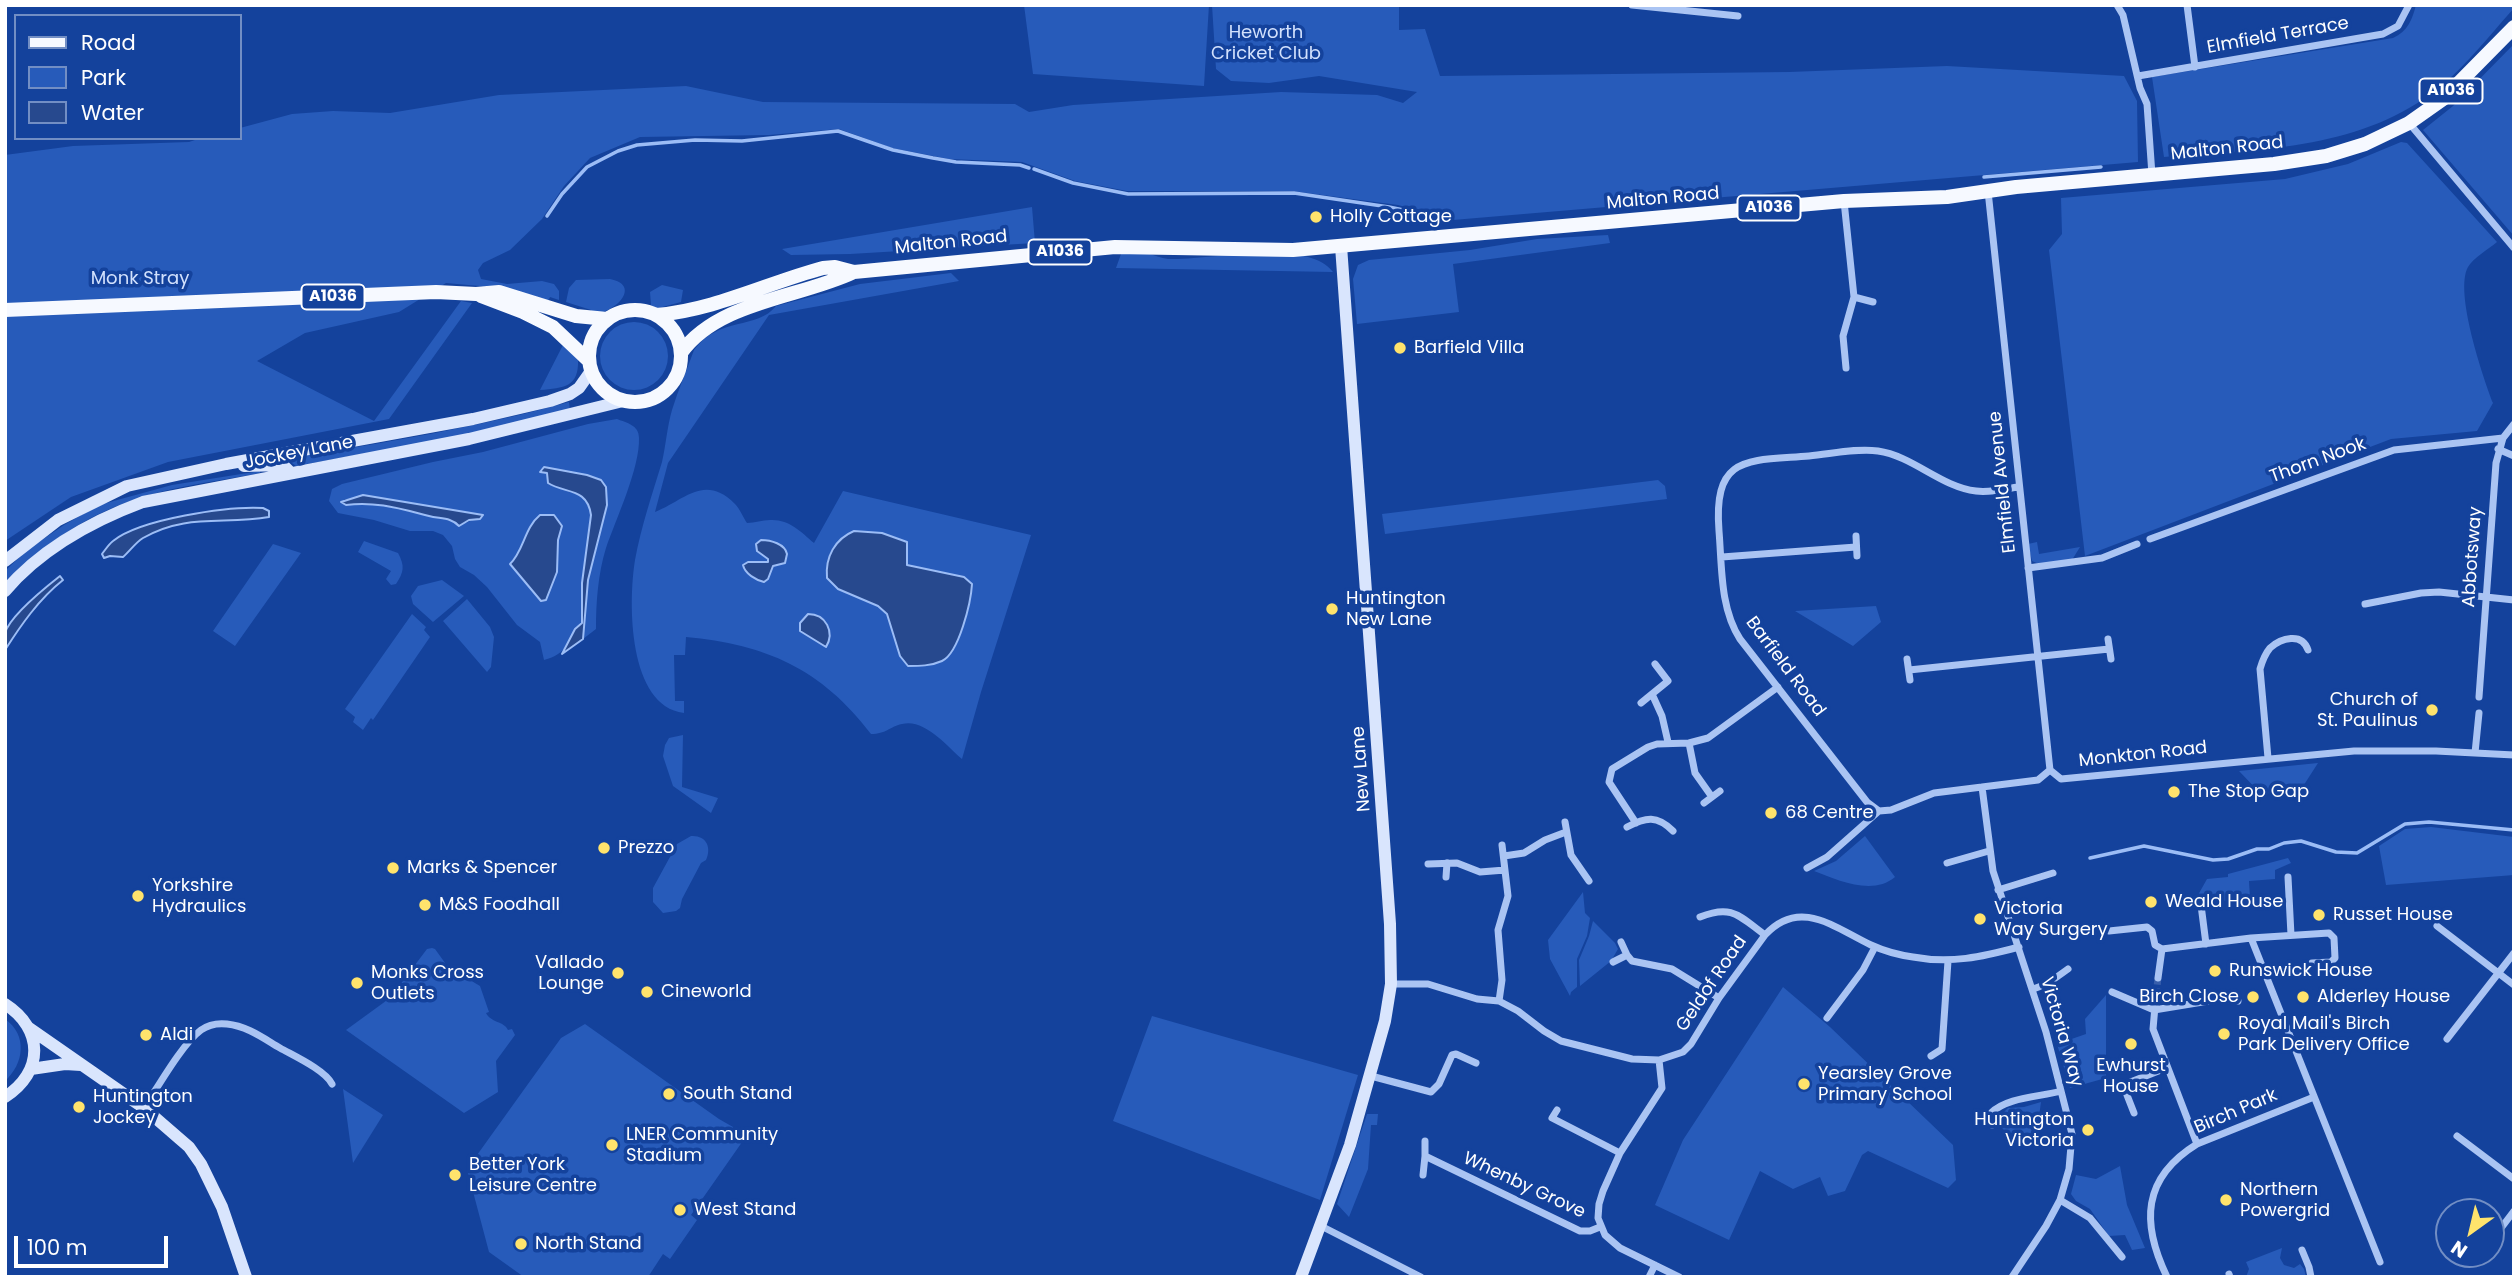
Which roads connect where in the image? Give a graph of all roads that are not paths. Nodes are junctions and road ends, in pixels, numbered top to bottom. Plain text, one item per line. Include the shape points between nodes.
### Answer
1 (1632, 5) edge
2 (2116, 5) edge
3 (2187, 5) edge
4 (2409, 5) edge
5 (1738, 16) dead end
6 (2514, 27) edge
7 (2195, 67) junction
8 (2138, 76) junction
9 (2409, 123) junction
10 (2152, 176) junction
11 (1988, 191) junction
12 (1844, 201) junction
13 (1341, 246) junction
14 (2514, 248) edge
15 (854, 272) junction
16 (476, 294) junction
17 (1854, 297) junction
18 (1873, 302) dead end
19 (5, 310) edge
20 (656, 315) junction
21 (607, 319) junction
22 (681, 353) junction
23 (590, 366) junction
24 (1846, 368) dead end
25 (623, 401) junction
26 (2514, 424) edge
27 (2503, 438) junction
28 (2498, 449) junction
29 (2514, 456) edge
30 (226, 464) junction
31 (291, 473) junction
32 (2018, 487) junction
33 (1856, 536) dead end
34 (2150, 539) dead end
35 (2137, 544) dead end
36 (1856, 547) junction
37 (1721, 556) junction
38 (1857, 556) dead end
39 (5, 561) edge
40 (2028, 568) junction
41 (5, 591) edge
42 (2486, 597) junction
43 (2514, 600) edge
44 (2365, 604) dead end
45 (2108, 639) dead end
46 (2109, 649) junction
47 (2308, 650) dead end
48 (2036, 657) junction
49 (1907, 659) dead end
50 (2111, 659) dead end
51 (1655, 664) dead end
52 (1909, 670) junction
53 (1910, 680) dead end
54 (1778, 687) junction
55 (1652, 694) junction
56 (2479, 697) dead end
57 (1641, 703) dead end
58 (2479, 713) dead end
59 (1668, 742) junction
60 (1689, 743) junction
61 (2475, 753) junction
62 (2514, 755) edge
63 (2268, 758) junction
64 (2049, 770) junction
65 (1982, 787) junction
66 (1720, 791) dead end
67 (1712, 797) junction
68 (1704, 803) dead end
69 (1879, 811) junction
70 (1565, 822) dead end
71 (1636, 823) junction
72 (1628, 827) dead end
73 (1672, 831) dead end
74 (1566, 832) junction
75 (1502, 845) dead end
76 (1989, 851) junction
77 (1504, 856) junction
78 (1447, 863) junction
79 (1947, 863) dead end
80 (1428, 864) dead end
81 (1807, 868) dead end
82 (1506, 870) junction
83 (2053, 873) dead end
84 (1447, 877) dead end
85 (2288, 877) dead end
86 (1589, 881) dead end
87 (1998, 890) junction
88 (2201, 905) dead end
89 (1700, 917) dead end
90 (2437, 926) dead end
91 (2109, 931) dead end
92 (1765, 934) junction
93 (2291, 935) junction
94 (2251, 938) junction
95 (1621, 943) dead end
96 (2206, 944) junction
97 (1875, 947) junction
98 (2018, 947) junction
99 (2162, 948) junction
100 (2514, 953) edge
101 (1627, 956) junction
102 (1948, 961) junction
103 (1614, 962) dead end
104 (2312, 963) dead end
105 (2068, 969) dead end
106 (2498, 973) junction
107 (2158, 978) tunnel mouth
108 (1391, 984) junction
109 (2514, 985) edge
110 (2033, 989) junction
111 (2112, 992) dead end
112 (2156, 995) tunnel mouth
113 (1719, 998) junction
114 (1499, 1001) junction
115 (2238, 1001) dead end
116 (5, 1004) edge
117 (2154, 1010) junction
118 (1827, 1018) dead end
119 (29, 1028) junction
120 (2447, 1038) dead end
121 (1931, 1056) dead end
122 (1659, 1060) junction
123 (1476, 1063) dead end
124 (81, 1065) junction
125 (2166, 1068) junction
126 (31, 1069) junction
127 (1371, 1076) junction
128 (332, 1084) dead end
129 (2061, 1091) junction
130 (5, 1097) edge
131 (2314, 1097) junction
132 (144, 1108) junction
133 (1557, 1110) dead end
134 (2134, 1113) dead end
135 (1992, 1125) dead end
136 (2457, 1136) dead end
137 (1425, 1141) dead end
138 (2197, 1144) junction
139 (1620, 1153) junction
140 (1425, 1156) junction
141 (1423, 1175) dead end
142 (2514, 1179) edge
143 (2060, 1200) junction
144 (1321, 1226) junction
145 (1600, 1227) junction
146 (2302, 1250) dead end
147 (2122, 1257) dead end
148 (2380, 1262) dead end
149 (1655, 1265) junction
150 (246, 1277) edge
151 (1301, 1277) edge
152 (1421, 1277) edge
153 (1649, 1277) edge
154 (1679, 1277) edge
155 (2012, 1277) edge
156 (2167, 1277) edge
157 (2311, 1277) edge

1 - 5 street
2 - 8 street via 2123,15
3 - 7 street
4 - 7 street, Elmfield Terrace via 2398,26 2383,34
6 - 9 main road, Malton Road / A1036 via 2442,99
7 - 8 street, Elmfield Terrace
8 - 10 street via 2147,104
9 - 10 main road, Malton Road / A1036 via 2326,156
9 - 14 street
10 - 11 main road, Malton Road / A1036
11 - 12 main road, Malton Road / A1036
11 - 32 street, Elmfield Avenue
12 - 13 main road, Malton Road / A1036
12 - 17 street
13 - 15 main road, Malton Road / A1036 via 1293,250 1115,247
13 - 108 street, New Lane via 1385,841
15 - 20 main road, Malton Road / A1036 via 823,268 722,303
15 - 22 main road, Malton Road / A1036 via 721,319 695,336
16 - 19 main road, A1036
16 - 21 main road, A1036 via 499,292 587,319
16 - 23 main road, A1036 via 552,327
17 - 18 street
17 - 24 street via 1843,337
20 - 21 main road via 626,311
20 - 22 main road via 670,325
21 - 23 main road via 593,338
22 - 25 main road via 680,368 667,390 642,402
23 - 25 main road via 603,390
23 - 30 street, Jockey Lane via 579,388 550,401
25 - 31 street, Jockey Lane via 469,439
26 - 27 street, Abbotsway
27 - 28 street, Abbotsway
27 - 34 street, Thorn Nook via 2394,450
28 - 29 street
28 - 42 street, Abbotsway
30 - 31 street via 278,465
30 - 39 street, Jockey Lane via 111,493 58,520
31 - 41 street, Jockey Lane via 143,502 111,514 65,540
32 - 37 street, Barfield Road via 1976,491 1876,451 1757,460 1740,466 1719,494
32 - 40 street, Elmfield Avenue
33 - 36 street
35 - 40 street via 2102,558
36 - 37 street
36 - 38 street
37 - 54 street, Barfield Road via 1731,622
40 - 48 street, Elmfield Avenue
42 - 43 street
42 - 44 street via 2421,593
42 - 56 street, Abbotsway
45 - 46 street
46 - 48 street
46 - 50 street
47 - 63 street via 2302,639 2289,639 2271,647 2262,662
48 - 52 street
48 - 64 street, Elmfield Avenue
49 - 52 street
51 - 55 street via 1668,681
52 - 53 street
54 - 60 street via 1718,732
54 - 69 street, Barfield Road via 1867,802
55 - 57 street
55 - 59 street
58 - 61 street
59 - 60 street
59 - 71 street via 1648,747 1609,775 1612,788
60 - 67 street via 1695,774
61 - 62 street, Monkton Road
61 - 63 street, Monkton Road via 2354,751
63 - 64 street, Monkton Road via 2061,779
64 - 65 street via 2038,780
65 - 69 street via 1934,793
65 - 76 street, Victoria Way
66 - 67 street
67 - 68 street
69 - 81 street via 1827,857
70 - 74 street
71 - 72 street
71 - 73 street via 1658,819
74 - 77 street via 1524,853
74 - 86 street via 1571,855
75 - 77 street
76 - 79 street
76 - 87 street, Victoria Way
77 - 82 street
78 - 80 street
78 - 82 street via 1480,872
78 - 84 street
82 - 114 street via 1508,896 1498,930
83 - 87 street
85 - 93 street
87 - 98 street, Victoria Way
88 - 96 street
89 - 92 street via 1726,910
90 - 106 street
91 - 99 street via 2147,927 2155,945
92 - 97 street, Geldof Road via 1781,921 1800,916 1820,920
92 - 113 street, Geldof Road
93 - 94 street
93 - 104 street via 2329,933 2334,938 2335,958
94 - 96 street
94 - 131 street
95 - 101 street
96 - 99 street
97 - 102 street, Geldof Road
97 - 118 street
98 - 102 street, Geldof Road
98 - 110 street, Victoria Way
99 - 107 street
100 - 106 street
101 - 103 street
101 - 113 street via 1639,964 1672,969
102 - 121 street via 1942,1049
105 - 110 street
106 - 109 street
106 - 120 street
108 - 114 street via 1428,985
108 - 127 street, New Lane
110 - 129 street, Victoria Way
111 - 117 street
112 - 117 street
113 - 122 street, Geldof Road via 1691,1044
114 - 122 street via 1561,1041 1632,1059
115 - 117 street via 2221,999
116 - 119 street
117 - 125 street via 2153,1029
119 - 124 street
119 - 126 street via 34,1048
122 - 139 street via 1662,1088
123 - 127 street via 1452,1055 1431,1092
124 - 126 street
124 - 132 street
125 - 134 street via 2128,1083 2125,1090
125 - 138 street
126 - 130 street via 24,1082
127 - 144 street, New Lane
128 - 132 street via 251,1030 214,1024 191,1040
129 - 135 street via 2003,1105 1991,1113
129 - 143 street, Victoria Way via 2072,1150
131 - 138 street, Birch Park
131 - 148 street
132 - 150 street via 174,1132 201,1164 222,1207
133 - 139 street via 1549,1116
136 - 142 street
137 - 140 street
138 - 156 street, Birch Park via 2162,1174 2155,1187 2151,1234
139 - 145 street via 1599,1204
140 - 141 street
140 - 145 street, Whenby Grove via 1580,1231
143 - 147 street via 2090,1218
143 - 155 street, Victoria Way
144 - 151 street, New Lane
144 - 152 street
145 - 149 street, Whenby Grove via 1620,1248
146 - 157 street
149 - 153 street
149 - 154 street, Whenby Grove

